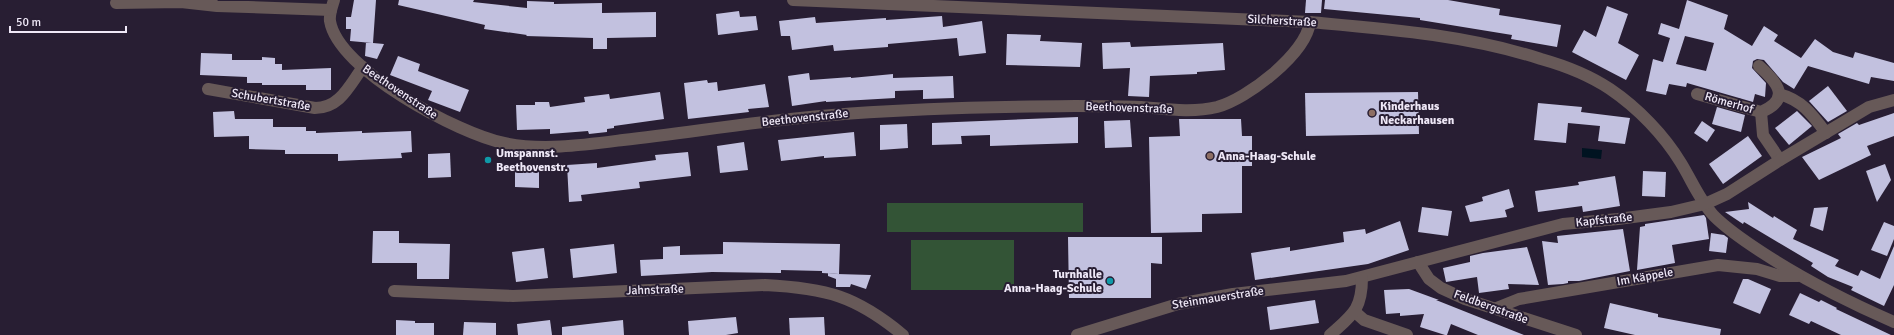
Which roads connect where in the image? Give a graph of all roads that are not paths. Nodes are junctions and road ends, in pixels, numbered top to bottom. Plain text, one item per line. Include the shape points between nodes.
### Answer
1 (793, 0) edge
2 (116, 3) dead end
3 (332, 5) edge
4 (1310, 22) junction
5 (1759, 66) dead end
6 (363, 67) junction
7 (208, 89) dead end
8 (1697, 94) dead end
9 (1779, 94) junction
10 (1894, 100) edge
11 (1761, 112) junction
12 (1826, 132) junction
13 (1780, 160) junction
14 (1705, 204) junction
15 (1418, 262) junction
16 (1798, 276) junction
17 (1362, 278) junction
18 (394, 291) dead end
19 (1494, 309) junction
20 (1355, 312) junction
21 (1894, 322) edge
22 (903, 335) edge
23 (1077, 335) edge
24 (1330, 335) edge
25 (1408, 335) edge
26 (1576, 335) edge

1 - 4 street, Silcherstraße
2 - 3 street via 181,2 217,6
3 - 6 street, Beethovenstraße via 330,21 334,33 350,57
4 - 6 street, Beethovenstraße via 1302,45 1269,77 1241,97 1218,107 1193,110 1115,106 868,112 780,120 579,146 505,143 474,134 444,121 408,100
4 - 14 street, Silcherstraße via 1380,28 1505,47 1587,75 1632,107 1665,140
5 - 9 street via 1774,79
6 - 7 street, Schubertstraße via 338,102 324,108
8 - 11 street, Römerhof
9 - 11 street, Römerhof via 1774,105
9 - 12 street via 1792,97 1803,104
10 - 12 street, Kapfstraße via 1869,108
11 - 13 street, Römerhof via 1763,135
12 - 13 street, Kapfstraße
13 - 14 street, Kapfstraße via 1727,194
14 - 15 street, Kapfstraße via 1663,213 1563,224
14 - 16 street, Im Käppele via 1725,226
15 - 17 street, Kapfstraße
15 - 19 street, Feldbergstraße via 1429,279 1441,288
16 - 19 street, Im Käppele via 1780,276 1757,269 1718,265 1518,298
16 - 21 street, Im Käppele
17 - 20 street via 1362,296
17 - 23 street, Steinmauerstraße via 1233,294 1178,304
18 - 22 street, Jahnstraße via 512,296 765,285 800,287 849,299 880,316
19 - 26 street, Feldbergstraße
20 - 24 street
20 - 25 street via 1364,320

